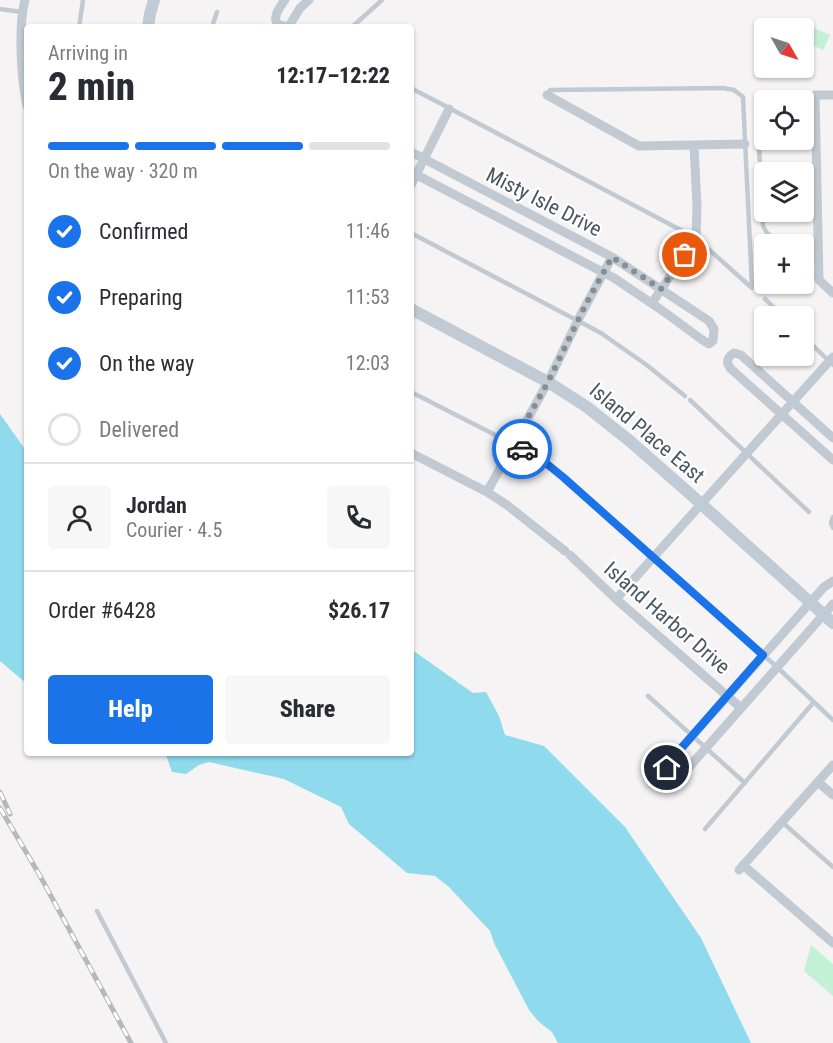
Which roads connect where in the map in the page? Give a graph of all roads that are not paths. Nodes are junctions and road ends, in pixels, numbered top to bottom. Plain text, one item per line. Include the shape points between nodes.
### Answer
1 (25, 0) edge
2 (83, 0) edge
3 (154, 0) edge
4 (285, 0) edge
5 (309, 0) edge
6 (382, 0) edge
7 (0, 9) edge
8 (22, 12) junction
9 (217, 12) dead end
10 (79, 24) edge
11 (148, 24) edge
12 (213, 24) edge
13 (279, 24) edge
14 (292, 24) edge
15 (355, 24) edge
16 (24, 61) edge
17 (414, 90) edge
18 (547, 95) joint
19 (815, 95) junction
20 (833, 95) edge
21 (449, 109) junction
22 (745, 144) junction
23 (694, 146) junction
24 (414, 154) edge
25 (424, 159) junction
26 (414, 173) edge
27 (768, 234) edge
28 (414, 235) edge
29 (696, 238) junction
30 (612, 257) junction
31 (603, 273) junction
32 (814, 275) edge
33 (819, 280) junction
34 (661, 289) junction
35 (833, 292) edge
36 (765, 299) dead end
37 (652, 303) junction
38 (772, 306) edge
39 (414, 311) edge
40 (578, 320) junction
41 (814, 346) edge
42 (832, 361) edge
43 (548, 382) junction
44 (414, 394) edge
45 (794, 402) junction
46 (782, 415) junction
47 (833, 438) edge
48 (513, 444) junction
49 (746, 453) junction
50 (414, 455) edge
51 (833, 460) edge
52 (487, 492) junction
53 (701, 504) junction
54 (809, 512) dead end
55 (833, 517) edge
56 (833, 528) edge
57 (654, 557) junction
58 (833, 581) edge
59 (616, 599) junction
60 (810, 602) junction
61 (833, 604) edge
62 (828, 619) edge
63 (763, 655) junction
64 (777, 667) junction
65 (648, 696) dead end
66 (728, 696) junction
67 (813, 703) junction
68 (741, 708) junction
69 (833, 720) edge
70 (693, 736) junction
71 (706, 748) junction
72 (833, 765) edge
73 (818, 782) junction
74 (745, 783) junction
75 (833, 795) edge
76 (782, 822) junction
77 (705, 829) dead end
78 (833, 867) edge
79 (97, 911) dead end
80 (833, 943) edge
81 (166, 1043) edge

1 - 8 street
2 - 10 lane
3 - 11 street
4 - 13 street via 275,17
5 - 14 street
6 - 15 lane
7 - 8 lane
8 - 16 street
9 - 12 lane
17 - 21 lane
18 - 22 lane via 550,90 734,90 743,97
18 - 23 street via 639,146
19 - 20 street
19 - 27 lane via 766,95 757,107 763,226
19 - 33 street
21 - 25 street
21 - 29 lane
22 - 23 street
22 - 29 lane via 752,288
23 - 29 street
24 - 25 street, Misty Isle Drive
25 - 26 street
25 - 30 street, Misty Isle Drive
26 - 31 street, Misty Isle Drive
28 - 40 lane
29 - 34 street
30 - 31 street
30 - 34 street, Misty Isle Drive
31 - 37 street, Misty Isle Drive
31 - 40 street
32 - 33 lane
33 - 35 street
34 - 37 street
34 - 37 street, Misty Isle Drive via 709,321 714,328 713,341 709,344 700,339
36 - 38 lane
39 - 43 street, Island Place East
40 - 43 street
40 - 49 lane via 624,349 687,398
41 - 42 lane
42 - 45 street
43 - 48 street
43 - 53 street, Island Place East via 608,423
44 - 48 lane
45 - 46 street
45 - 46 street via 741,355 730,355 727,364 731,369
45 - 47 street
46 - 49 street
46 - 51 street
48 - 52 street
48 - 57 lane via 556,471
49 - 53 street
49 - 54 lane
50 - 52 street, Island Harbor Drive
52 - 59 street, Island Harbor Drive via 568,553
53 - 57 street
53 - 60 street, Island Place East
55 - 56 lane
57 - 59 street
57 - 63 lane
58 - 60 street
59 - 66 street, Island Harbor Drive
60 - 62 street, Island Place East
60 - 63 street
61 - 62 street
62 - 64 street
63 - 64 lane
63 - 66 street
64 - 67 lane
64 - 68 street
65 - 70 lane
66 - 68 street, Island Harbor Drive
66 - 70 street
67 - 69 lane
67 - 74 lane
68 - 71 street
70 - 71 lane
70 - 71 street via 670,761 670,775 683,774
71 - 74 lane
72 - 73 street
73 - 75 street
73 - 76 street
74 - 77 lane
76 - 78 lane
76 - 80 street via 741,868
79 - 81 lane

